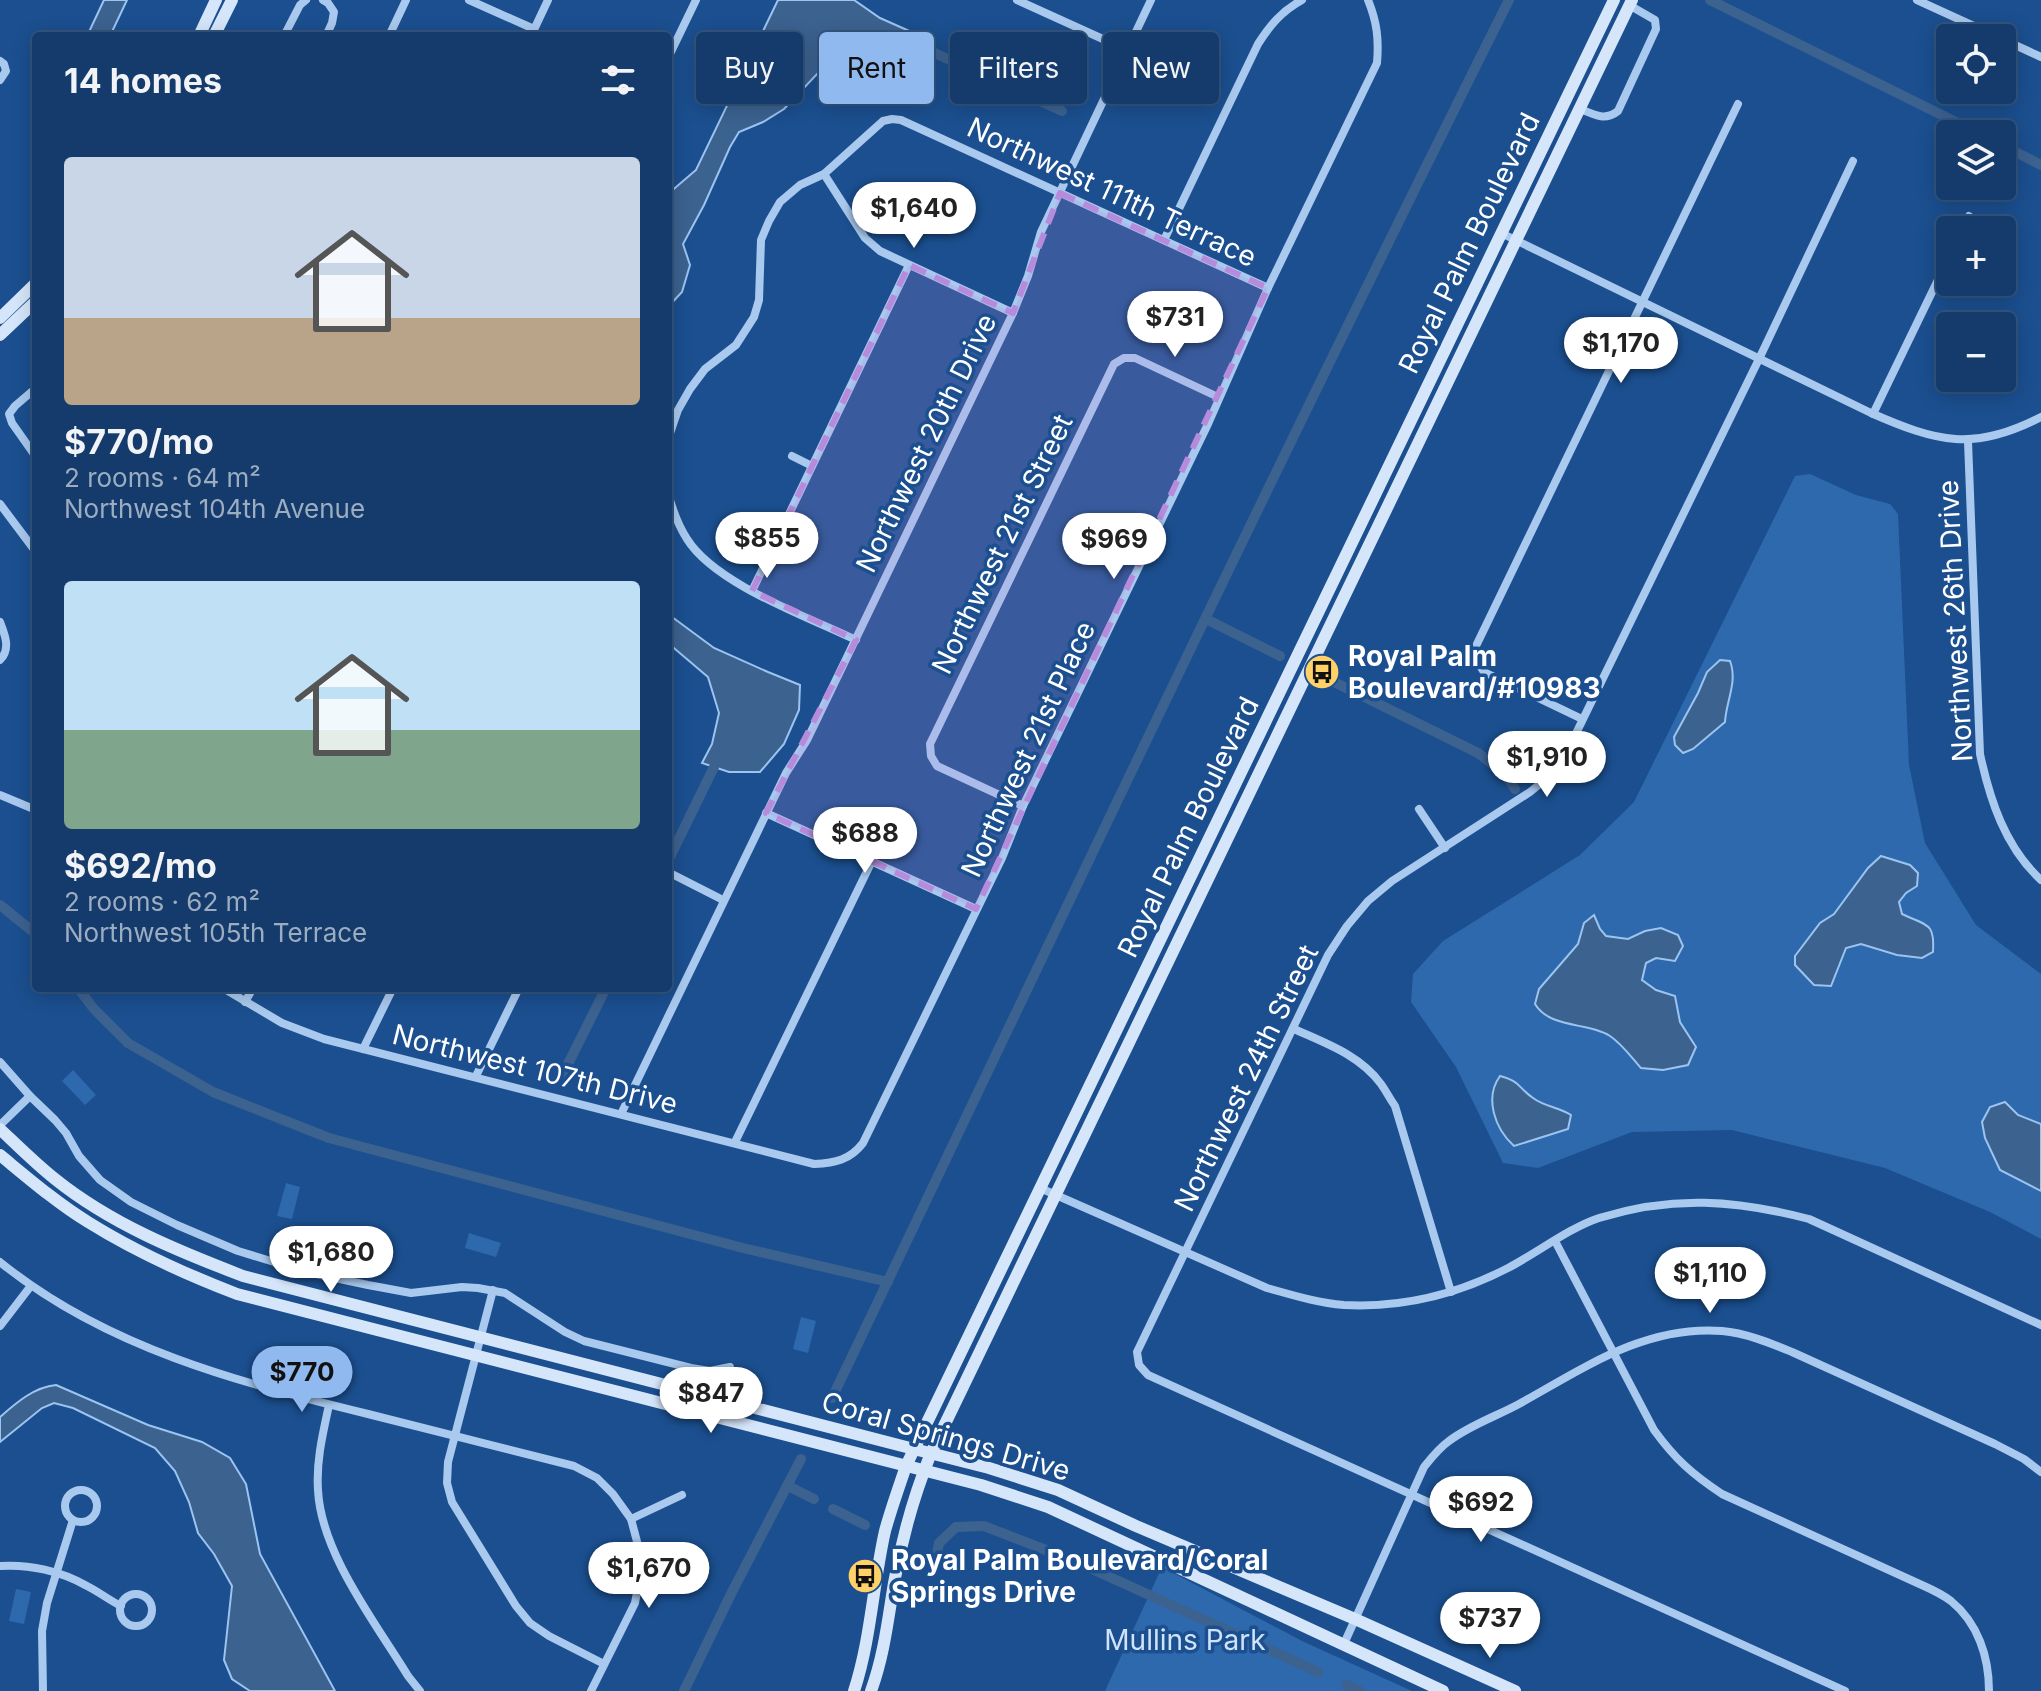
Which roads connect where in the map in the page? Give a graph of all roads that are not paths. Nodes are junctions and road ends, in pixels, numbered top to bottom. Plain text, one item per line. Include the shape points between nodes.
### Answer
1 (216, 0) edge
2 (232, 0) edge
3 (306, 0) edge
4 (323, 0) edge
5 (406, 0) edge
6 (469, 0) edge
7 (548, 0) edge
8 (696, 0) edge
9 (1017, 0) edge
10 (1151, 0) edge
11 (1302, 0) edge
12 (1368, 0) edge
13 (1614, 0) edge
14 (1917, 0) edge
15 (1631, 3) edge
16 (1970, 24) edge
17 (201, 32) edge
18 (216, 32) edge
19 (286, 32) edge
20 (328, 32) edge
21 (391, 32) edge
22 (530, 32) edge
23 (532, 32) edge
24 (1136, 32) edge
25 (1103, 39) edge
26 (2016, 45) edge
27 (672, 50) edge
28 (2041, 57) edge
29 (0, 61) edge
30 (0, 80) edge
31 (1103, 101) edge
32 (1738, 104) dead end
33 (1580, 109) junction
34 (1853, 161) dead end
35 (824, 174) junction
36 (1060, 193) junction
37 (1501, 233) junction
38 (1164, 240) junction
39 (1516, 241) junction
40 (909, 265) junction
41 (1936, 284) edge
42 (32, 287) edge
43 (1268, 288) junction
44 (1644, 302) junction
45 (32, 305) edge
46 (1013, 313) junction
47 (0, 318) edge
48 (0, 335) edge
49 (1759, 359) junction
50 (32, 391) edge
51 (1218, 397) junction
52 (1873, 414) junction
53 (2041, 417) edge
54 (672, 427) edge
55 (1968, 441) junction
56 (32, 451) edge
57 (792, 456) dead end
58 (812, 466) junction
59 (0, 504) edge
60 (672, 505) edge
61 (32, 547) edge
62 (752, 591) junction
63 (0, 622) edge
64 (856, 640) junction
65 (2, 658) edge
66 (1582, 719) junction
67 (0, 795) edge
68 (1023, 806) junction
69 (32, 808) edge
70 (1419, 809) dead end
71 (766, 813) junction
72 (1445, 848) junction
73 (872, 861) junction
74 (672, 874) edge
75 (2041, 880) edge
76 (723, 900) junction
77 (976, 909) junction
78 (229, 992) edge
79 (251, 992) edge
80 (391, 992) edge
81 (517, 992) edge
82 (245, 1002) junction
83 (1294, 1029) junction
84 (363, 1049) junction
85 (0, 1062) edge
86 (476, 1076) junction
87 (30, 1096) junction
88 (621, 1114) junction
89 (0, 1127) edge
90 (735, 1142) junction
91 (0, 1155) edge
92 (846, 1159) joint
93 (1040, 1188) junction
94 (1056, 1195) junction
95 (1555, 1241) junction
96 (1186, 1251) junction
97 (0, 1262) edge
98 (30, 1287) junction
99 (493, 1290) junction
100 (1451, 1292) junction
101 (2041, 1325) edge
102 (0, 1326) edge
103 (480, 1336) junction
104 (1613, 1352) junction
105 (475, 1355) junction
106 (730, 1367) dead end
107 (329, 1405) junction
108 (455, 1436) junction
109 (914, 1449) junction
110 (931, 1453) junction
111 (906, 1466) junction
112 (924, 1470) junction
113 (2041, 1472) edge
114 (682, 1495) dead end
115 (1412, 1495) junction
116 (631, 1519) junction
117 (73, 1520) junction
118 (0, 1566) edge
119 (55, 1573) junction
120 (121, 1606) junction
121 (1355, 1619) junction
122 (1343, 1646) junction
123 (604, 1664) junction
124 (43, 1691) edge
125 (420, 1691) edge
126 (591, 1691) edge
127 (854, 1691) edge
128 (871, 1691) edge
129 (1443, 1691) edge
130 (1515, 1691) edge
131 (1845, 1691) edge
132 (1989, 1691) edge

1 - 17 main road
2 - 18 main road
3 - 19 street
4 - 20 street via 334,12
5 - 21 street
6 - 22 street
7 - 23 street
8 - 27 street
9 - 25 street
10 - 24 street, Northwest 20th Drive
11 - 38 street via 1287,8 1258,44
12 - 43 street, Northwest 21st Place via 1377,22 1377,63
13 - 37 main road, Royal Palm Boulevard
14 - 16 street
15 - 33 main road, Royal Palm Boulevard
15 - 33 street via 1655,20 1656,29 1618,111 1601,117
26 - 28 street
29 - 30 street via 6,71
31 - 36 street, Northwest 20th Drive
32 - 44 street
33 - 39 main road, Royal Palm Boulevard
34 - 49 street, Northwest 24th Street
35 - 36 street, Northwest 111th Terrace via 883,121 892,119
35 - 40 street via 865,238
35 - 54 street via 780,202 761,240 754,317 736,345 705,369 690,389
36 - 38 street, Northwest 111th Terrace
36 - 46 street, Northwest 20th Drive
37 - 39 street
37 - 93 main road, Royal Palm Boulevard
38 - 43 street, Northwest 111th Terrace
39 - 44 street
39 - 94 main road, Royal Palm Boulevard
40 - 46 street
40 - 58 street
41 - 52 street
42 - 47 main road
43 - 51 street, Northwest 21st Place
44 - 49 street
44 - 66 street via 1476,646 1476,660 1484,672
45 - 48 main road
46 - 64 street, Northwest 20th Drive
49 - 52 street
49 - 66 street, Northwest 24th Street
50 - 56 street via 9,414
51 - 68 street, Northwest 21st Place
51 - 68 street, Northwest 21st Street via 1135,358 1114,364 988,622 930,744 931,756 937,766
52 - 55 street via 1921,433
53 - 55 street via 2009,433
55 - 75 street, Northwest 26th Drive via 1980,754 1997,814
57 - 58 street
58 - 62 street
59 - 61 street
60 - 62 street via 687,540 706,561
62 - 64 street
63 - 65 street via 7,641
64 - 71 street, Northwest 20th Drive
66 - 72 street, Northwest 24th Street via 1551,775
67 - 69 street
68 - 77 street, Northwest 21st Place
70 - 72 street
71 - 73 street
71 - 76 street, Northwest 20th Drive
72 - 83 street, Northwest 24th Street via 1392,881 1347,926
73 - 77 street
73 - 90 street
74 - 76 street
76 - 88 street, Northwest 20th Drive
77 - 92 street, Northwest 21st Place via 863,1143
78 - 82 street, Northwest 107th Drive
79 - 82 street
80 - 84 street
81 - 86 street
82 - 84 street, Northwest 107th Drive via 282,1023
83 - 96 street, Northwest 24th Street
83 - 100 street via 1367,1068 1395,1106
84 - 86 street, Northwest 107th Drive
85 - 87 street
86 - 88 street, Northwest 107th Drive
87 - 89 street
87 - 99 street via 100,1180 177,1225 252,1255 368,1285 411,1293 462,1287
88 - 90 street, Northwest 107th Drive
89 - 103 main road, Coral Springs Drive via 56,1180 96,1207 193,1256 243,1276
90 - 92 street, Northwest 107th Drive via 814,1164
91 - 105 main road, Coral Springs Drive via 86,1221 185,1274 237,1294
93 - 94 street
93 - 109 main road, Royal Palm Boulevard
94 - 96 street
94 - 110 main road, Royal Palm Boulevard
95 - 100 street via 1491,1277
95 - 101 street via 1597,1219 1644,1207 1691,1202 1770,1209 1809,1219
95 - 104 street
96 - 100 street via 1267,1288 1344,1305 1421,1300
96 - 115 street, Northwest 24th Street via 1137,1352 1148,1375
97 - 98 street
98 - 102 street
98 - 107 street via 180,1362
99 - 103 street
99 - 106 street via 584,1341 691,1368
103 - 105 street
103 - 109 main road, Coral Springs Drive
104 - 113 street via 1693,1330 1759,1339 1995,1444
104 - 115 street via 1453,1438 1424,1467
104 - 132 street via 1654,1430 1696,1477 1722,1494 1924,1586 1964,1613 1983,1649
105 - 108 street
105 - 111 main road, Coral Springs Drive
107 - 108 street
107 - 125 street via 319,1454 325,1531 340,1567
108 - 116 street via 574,1466 597,1478
108 - 123 street via 447,1483 452,1502 516,1606 549,1636
109 - 110 main road, Coral Springs Drive
109 - 111 main road, Royal Palm Boulevard
110 - 112 main road, Royal Palm Boulevard
110 - 121 main road, Coral Springs Drive via 1058,1490
111 - 112 main road, Coral Springs Drive
111 - 127 main road, Royal Palm Boulevard via 885,1532
112 - 122 main road, Coral Springs Drive via 1048,1507
112 - 128 main road, Royal Palm Boulevard via 903,1536
114 - 116 street
115 - 121 street
115 - 131 street
116 - 123 street via 639,1549 639,1588
117 - 117 street via 66,1512 67,1497 80,1489 90,1492 97,1507 93,1517
117 - 119 street
118 - 119 street
119 - 120 street
119 - 124 street via 42,1631
120 - 120 street via 132,1594 142,1595 152,1613 146,1622 132,1626 123,1620
121 - 122 street
121 - 130 main road, Coral Springs Drive
122 - 129 main road, Coral Springs Drive
123 - 126 street

